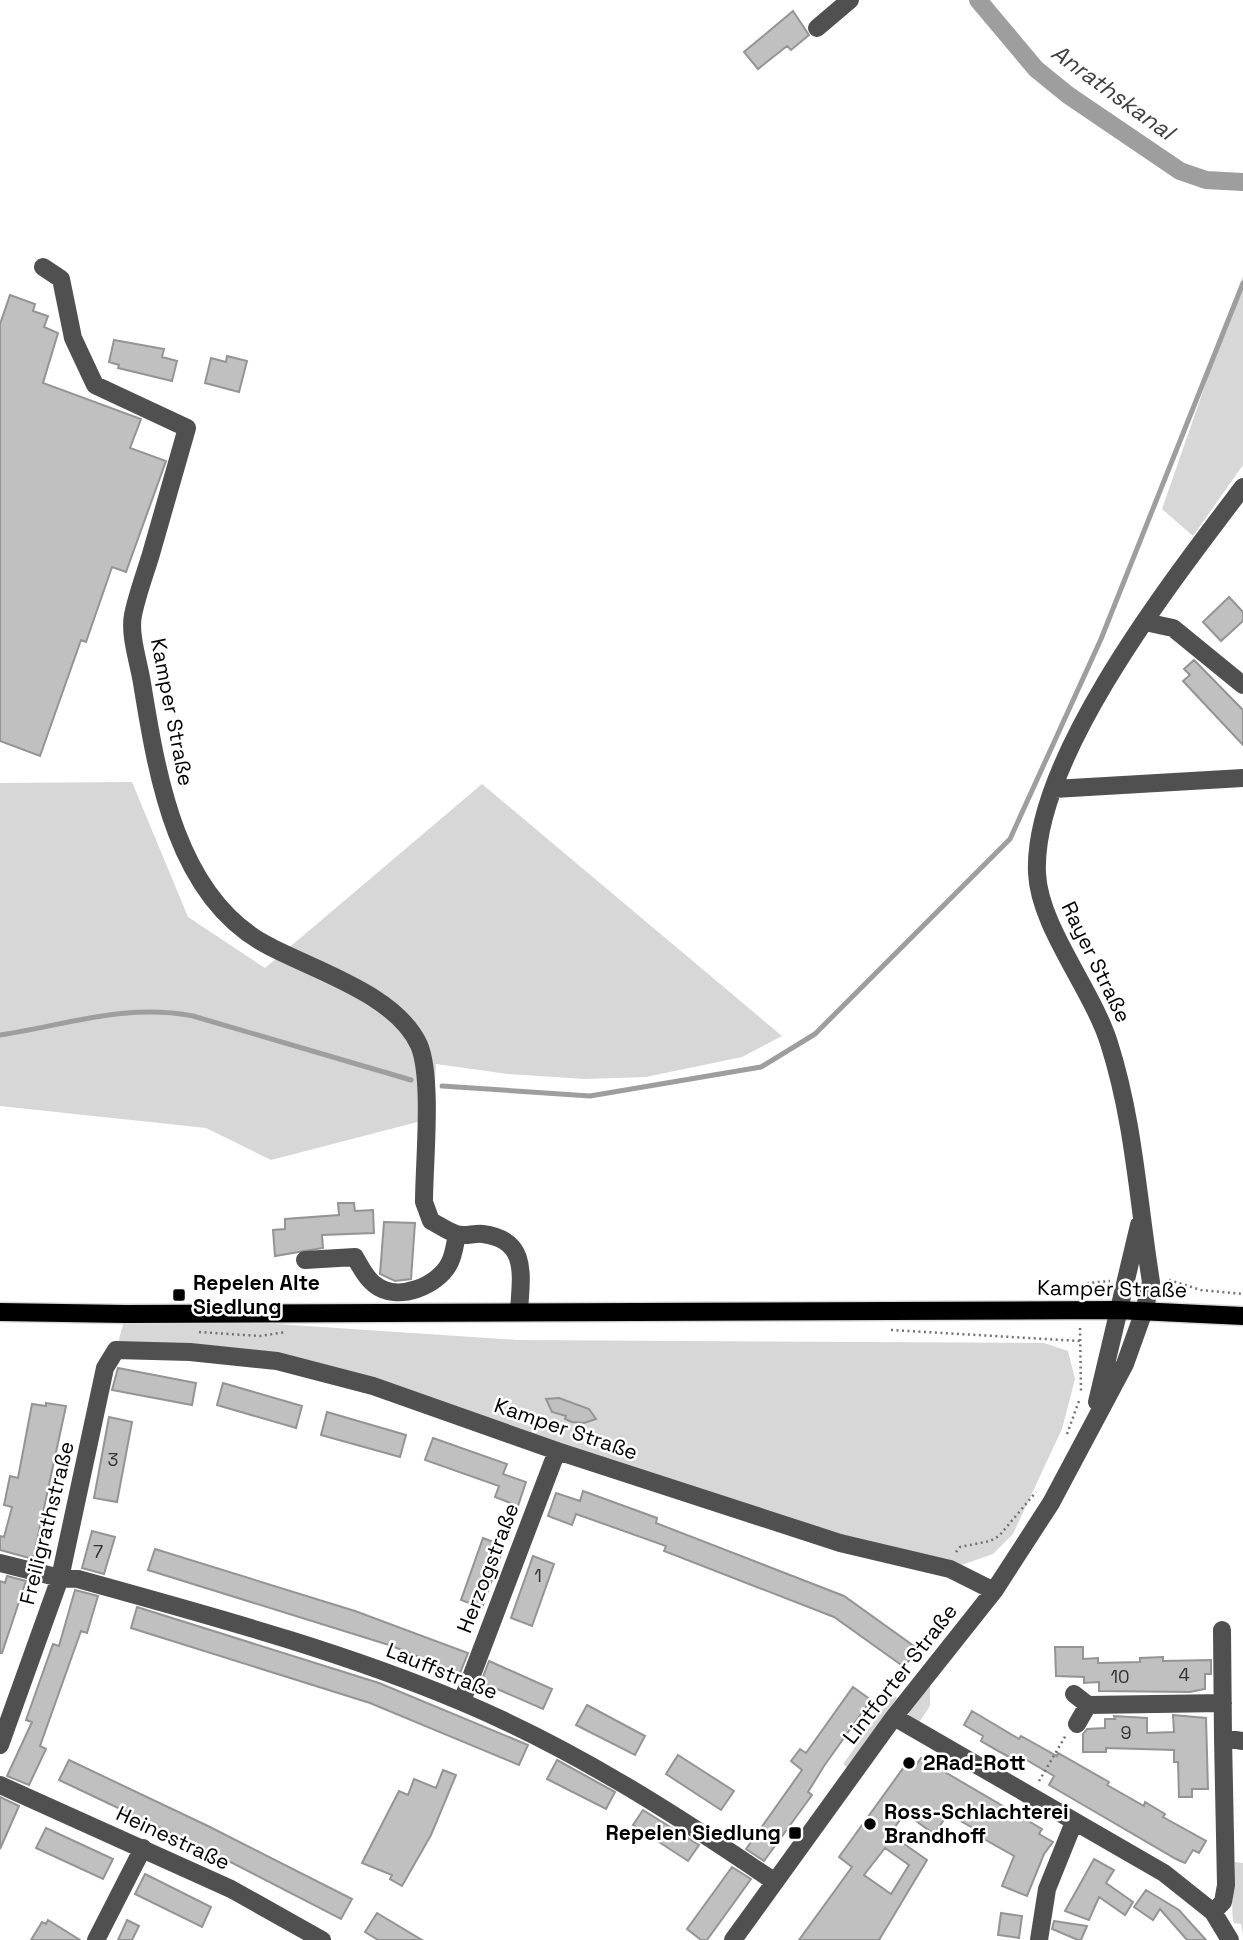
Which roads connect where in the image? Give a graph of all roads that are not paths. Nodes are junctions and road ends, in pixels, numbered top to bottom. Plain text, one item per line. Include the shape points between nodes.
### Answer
1 (850, 0) edge
2 (817, 28) dead end
3 (43, 267) dead end
4 (1243, 487) edge
5 (1145, 622) junction
6 (1243, 685) edge
7 (1243, 778) edge
8 (1054, 789) junction
9 (1141, 1219) junction
10 (457, 1235) junction
11 (304, 1260) dead end
12 (1117, 1310) junction
13 (519, 1311) junction
14 (1144, 1311) junction
15 (0, 1312) edge
16 (1243, 1316) edge
17 (116, 1350) joint
18 (1090, 1427) junction
19 (556, 1451) junction
20 (0, 1563) edge
21 (60, 1578) junction
22 (994, 1591) junction
23 (1222, 1630) dead end
24 (461, 1701) junction
25 (1223, 1703) junction
26 (894, 1717) junction
27 (1077, 1724) road end
28 (1223, 1738) junction
29 (1243, 1741) edge
30 (0, 1745) edge
31 (0, 1785) edge
32 (1074, 1822) junction
33 (143, 1848) junction
34 (775, 1882) junction
35 (1213, 1912) junction
36 (96, 1940) edge
37 (322, 1940) edge
38 (733, 1940) edge
39 (1039, 1940) edge
40 (1230, 1940) edge

1 - 2 street
3 - 10 street, Kamper Straße via 61,279 73,338 95,385 187,428 132,618 155,758 184,847 217,904 240,928 265,945 359,990 407,1026 419,1046 425,1075 424,1202 431,1221
4 - 5 street, Rayer Straße
5 - 6 street via 1173,628
5 - 8 street, Rayer Straße via 1080,727
7 - 8 street
8 - 9 street, Rayer Straße via 1041,833 1037,874 1043,905 1108,1039 1132,1130
9 - 12 street, Rayer Straße
9 - 14 street, Rayer Straße via 1151,1282
10 - 11 street via 450,1262 435,1282 416,1289 390,1291 375,1285 355,1256
10 - 13 street via 501,1238 513,1247 521,1265
12 - 13 main road, Kamper Straße
12 - 14 main road, Kamper Straße
12 - 18 street, Lintforter Straße
13 - 15 main road, Kamper Straße
14 - 16 main road, Kamper Straße
14 - 18 street, Lintforter Straße via 1125,1363
17 - 19 street, Kamper Straße via 277,1361 373,1386
17 - 21 street, Freiligrathstraße via 105,1368
18 - 22 street, Lintforter Straße via 1051,1503
19 - 22 street, Kamper Straße via 840,1543 950,1569
19 - 24 street, Herzogstraße
20 - 21 street, Lauffstraße
21 - 24 street, Lauffstraße via 78,1579 215,1618
21 - 30 street, Freiligrathstraße
22 - 26 street, Lintforter Straße
23 - 25 street
24 - 34 street, Lauffstraße via 634,1788
25 - 27 street via 1081,1700
25 - 28 street
26 - 32 street
26 - 34 street, Lintforter Straße
28 - 29 street
28 - 35 street via 1226,1885 1223,1902
31 - 33 street, Heinestraße
32 - 35 street via 1164,1872
32 - 39 street via 1047,1889
33 - 36 street
33 - 37 street, Heinestraße
34 - 38 street, Lintforter Straße
35 - 40 street

